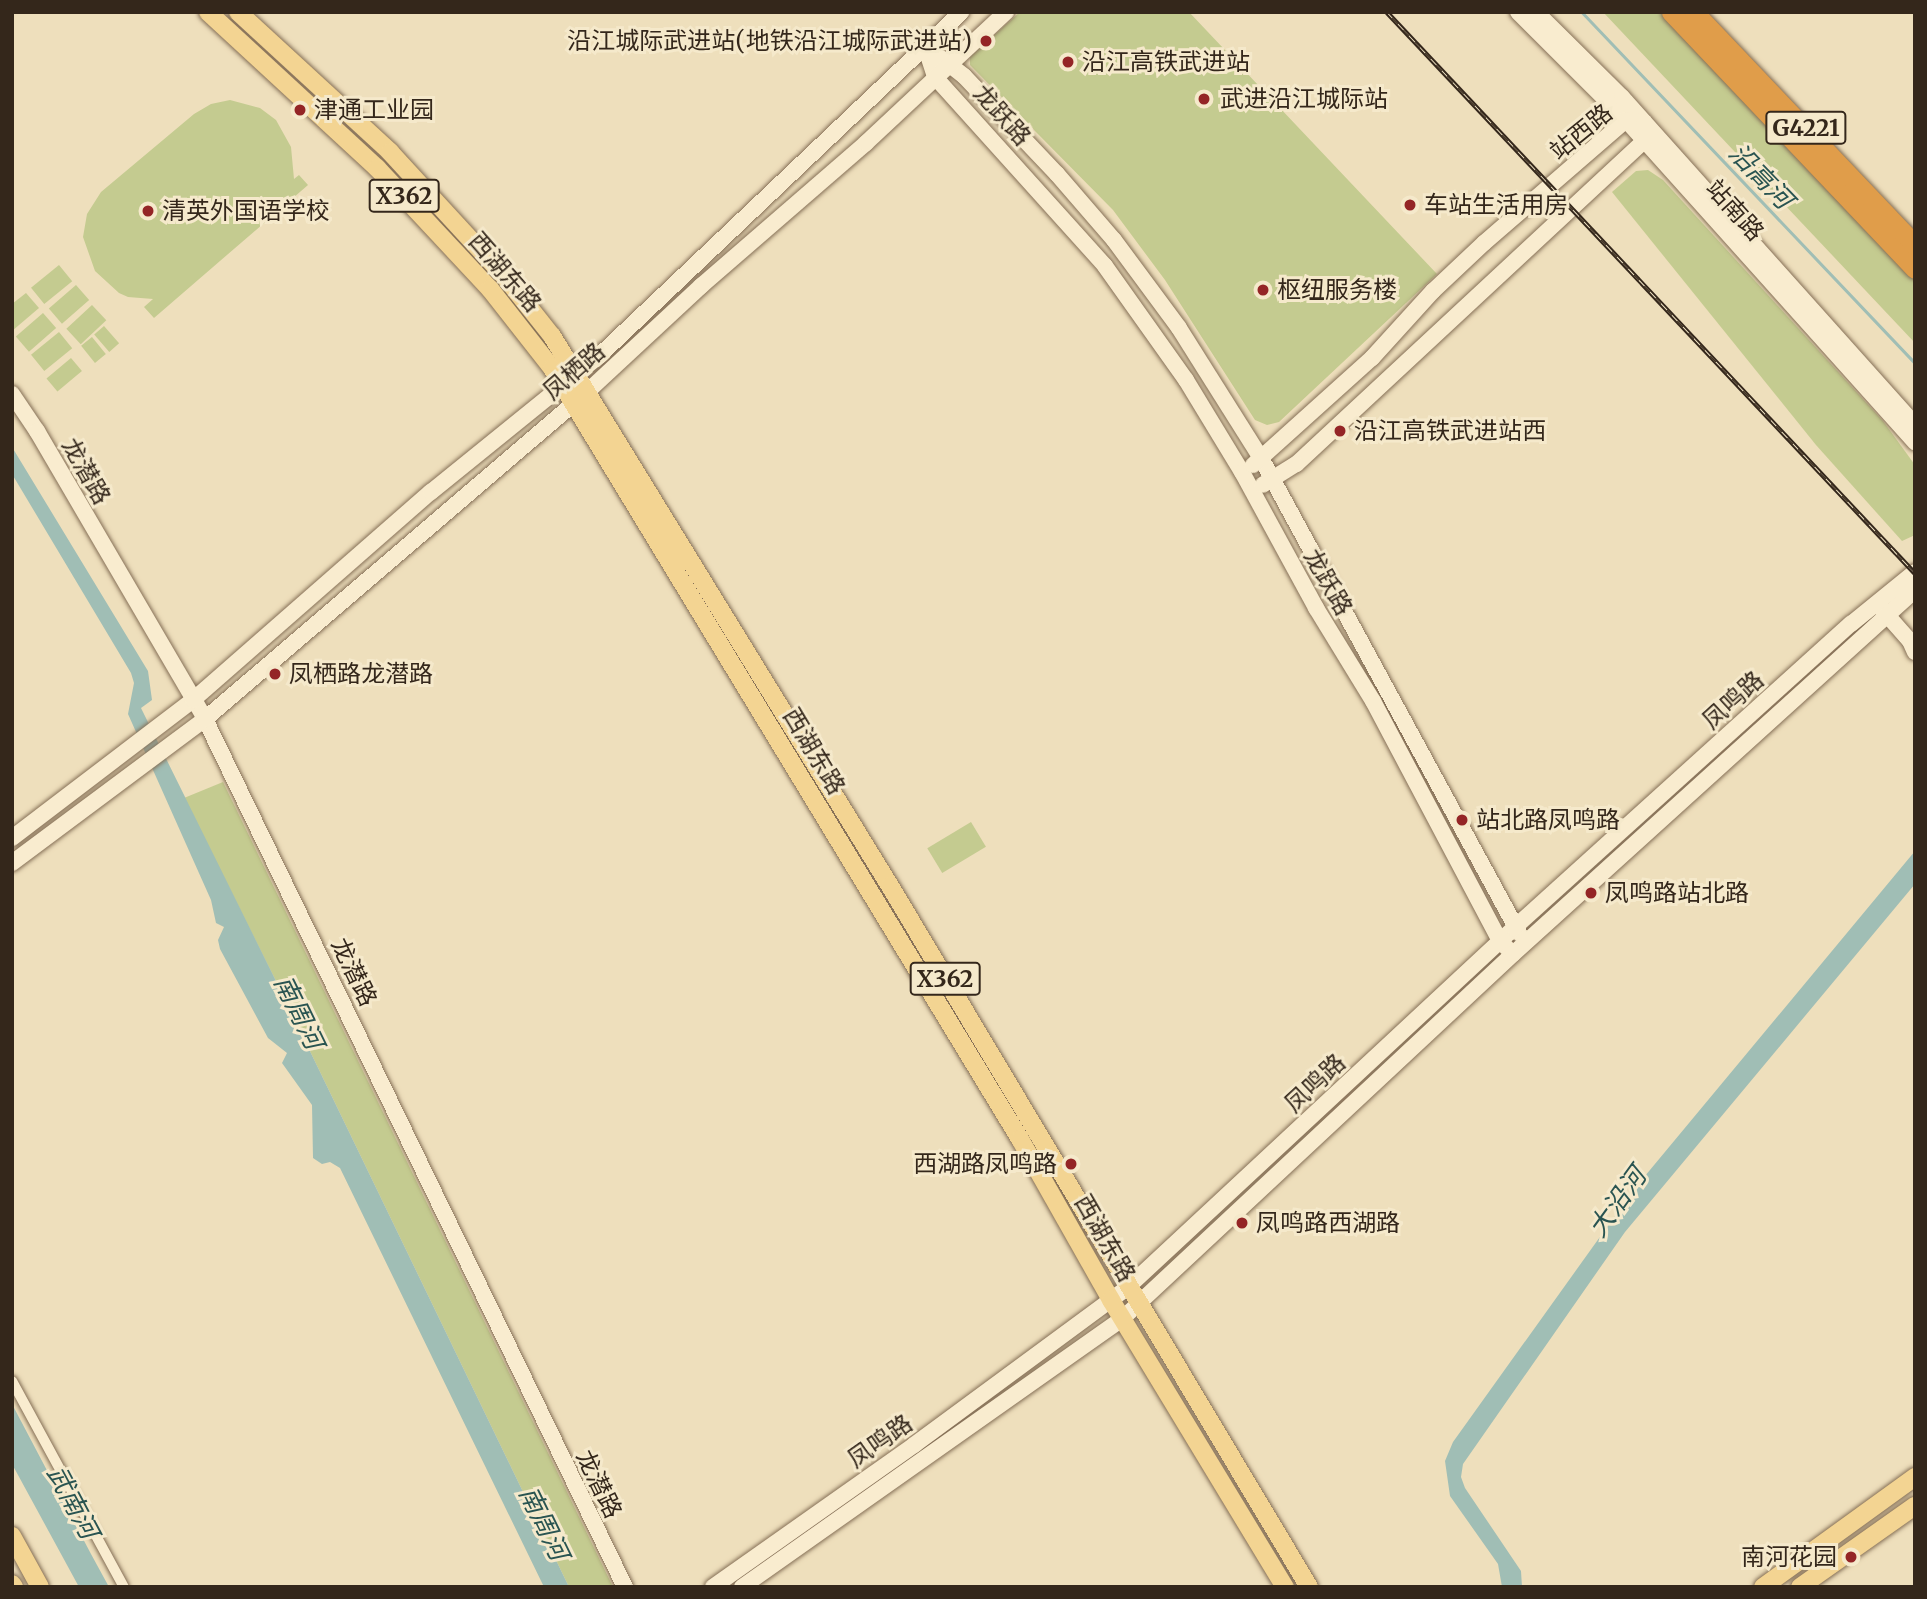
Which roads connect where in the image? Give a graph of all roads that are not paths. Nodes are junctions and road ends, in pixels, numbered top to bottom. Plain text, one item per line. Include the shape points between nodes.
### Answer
1 (208, 12) edge
2 (238, 12) edge
3 (961, 12) edge
4 (1006, 12) edge
5 (1518, 12) edge
6 (1536, 12) edge
7 (1671, 12) edge
8 (1694, 12) edge
9 (925, 46) junction
10 (950, 64) junction
11 (935, 78) junction
12 (1626, 120) junction
13 (1644, 122) junction
14 (1644, 141) junction
15 (1915, 245) edge
16 (1915, 270) edge
17 (570, 380) junction
18 (12, 394) edge
19 (580, 397) junction
20 (1915, 425) edge
21 (1915, 442) edge
22 (1261, 458) junction
23 (1242, 472) junction
24 (1271, 479) junction
25 (1253, 494) junction
26 (1915, 572) edge
27 (1915, 590) edge
28 (1883, 609) junction
29 (1915, 652) edge
30 (193, 700) junction
31 (205, 719) junction
32 (12, 838) edge
33 (12, 863) edge
34 (1514, 928) junction
35 (1500, 941) junction
36 (1528, 941) junction
37 (1513, 954) junction
38 (1128, 1287) junction
39 (1111, 1300) junction
40 (1138, 1306) junction
41 (1124, 1318) junction
42 (12, 1381) edge
43 (1909, 1481) edge
44 (1915, 1504) edge
45 (12, 1536) edge
46 (40, 1587) edge
47 (124, 1587) edge
48 (625, 1587) edge
49 (713, 1587) edge
50 (743, 1587) edge
51 (1285, 1587) edge
52 (1309, 1587) edge
53 (1763, 1587) edge
54 (1800, 1587) edge

1 - 17 main road, 西湖东路 / X362 via 377,168
2 - 17 main road, 西湖东路 / X362 via 390,152 505,277
3 - 9 street, 凤栖路
4 - 10 street, 凤栖路
5 - 12 street, 站南路
6 - 13 street, 站南路
7 - 16 highway, G4221
8 - 15 highway, G4221
9 - 10 street, 龙跃路
9 - 11 street, 龙跃路
9 - 17 street, 凤栖路 via 649,311
10 - 11 street, 凤栖路
10 - 22 street, 龙跃路 via 1114,240 1179,328
11 - 19 street, 凤栖路
11 - 23 street, 龙跃路 via 1105,265 1186,380
12 - 13 street, 站西路
12 - 14 street, 站南路
12 - 22 street, 站西路 via 1476,251 1372,358
13 - 14 street, 站西路
13 - 20 street, 站南路
14 - 21 street, 站南路
14 - 24 street, 站西路 via 1296,464
17 - 19 main road, 西湖东路 / X362
17 - 30 street, 凤栖路 via 431,492
18 - 30 street, 龙潜路
19 - 31 street, 凤栖路
19 - 38 main road, 西湖东路 / X362 via 890,886
19 - 39 main road, 西湖东路 / X362
22 - 23 street, 站西路
22 - 24 street, 龙跃路
23 - 25 street, 龙跃路
24 - 25 street, 站西路
24 - 34 street, 龙跃路
25 - 35 street, 龙跃路 via 1374,701
26 - 28 street, 凤鸣路
27 - 28 street, 凤鸣路
28 - 29 street
28 - 34 street, 凤鸣路 via 1851,624
28 - 36 street, 凤鸣路
30 - 31 street, 龙潜路
30 - 32 street, 凤栖路
31 - 33 street, 凤栖路
31 - 48 street, 龙潜路
34 - 35 street, 凤鸣路
34 - 36 street, 龙跃路
35 - 37 street, 龙跃路
35 - 38 street, 凤鸣路
36 - 37 street, 凤鸣路
37 - 40 street, 凤鸣路
38 - 39 street, 凤鸣路
38 - 40 main road, 西湖东路 / X362
39 - 41 main road, 西湖东路 / X362
39 - 49 street, 凤鸣路
40 - 41 street, 凤鸣路
40 - 52 main road, 西湖东路 / X362
41 - 50 street, 凤鸣路
41 - 51 main road, 西湖东路 / X362
42 - 47 street
43 - 44 street
43 - 53 main road
44 - 54 main road
45 - 46 main road

